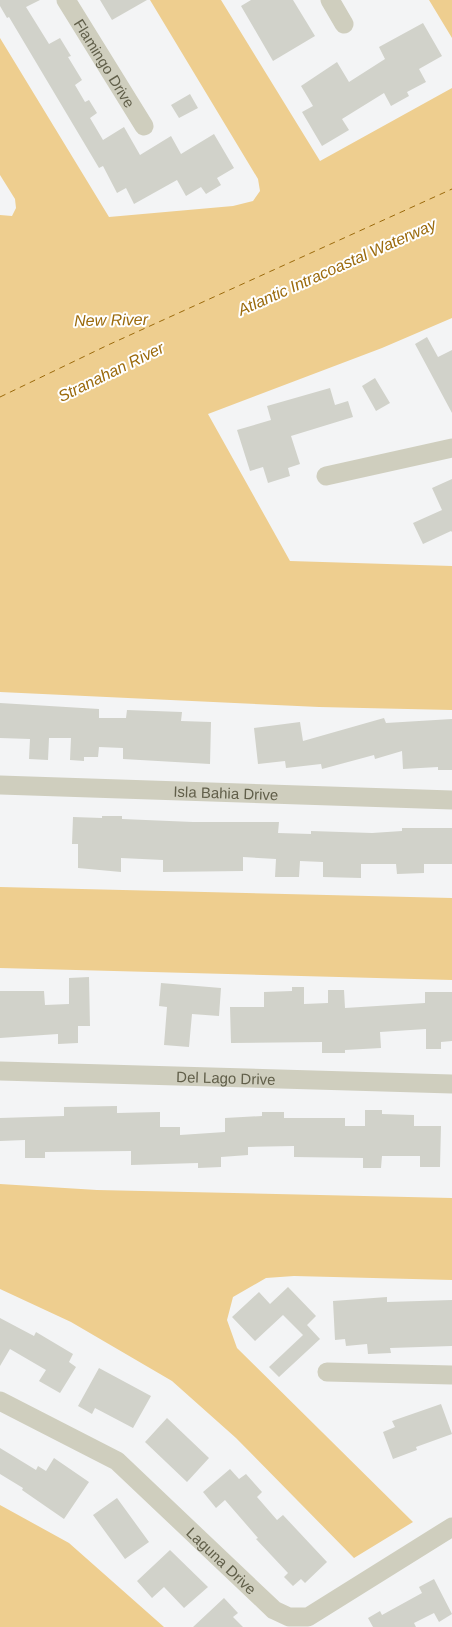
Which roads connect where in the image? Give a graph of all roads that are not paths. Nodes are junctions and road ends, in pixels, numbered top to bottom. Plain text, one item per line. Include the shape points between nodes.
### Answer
1 (66, 0) edge
2 (330, 0) edge
3 (344, 24) dead end
4 (144, 126) dead end
5 (452, 448) edge
6 (326, 476) dead end
7 (0, 785) edge
8 (452, 800) edge
9 (0, 1071) edge
10 (452, 1084) edge
11 (327, 1372) dead end
12 (452, 1375) edge
13 (0, 1401) edge
14 (452, 1527) edge

1 - 4 street, Flamingo Drive
2 - 3 street
5 - 6 street
7 - 8 street, Isla Bahia Drive
9 - 10 street, Del Lago Drive
11 - 12 street
13 - 14 street, Laguna Drive via 117,1461 274,1610 289,1617 308,1617

